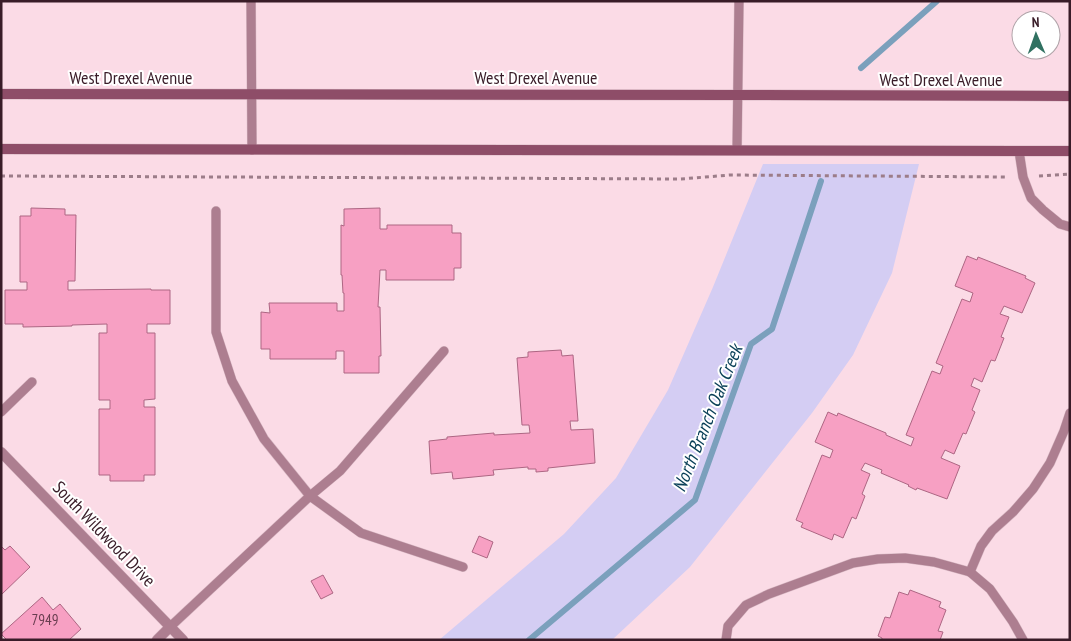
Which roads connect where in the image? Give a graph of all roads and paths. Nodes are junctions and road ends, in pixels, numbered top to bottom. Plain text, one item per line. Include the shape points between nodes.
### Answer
1 (251, 1) edge
2 (731, 1) edge
3 (739, 5) edge
4 (1, 94) edge
5 (252, 94) junction
6 (737, 95) junction
7 (1070, 96) edge
8 (1, 150) edge
9 (252, 150) junction
10 (737, 150) junction
11 (1019, 151) junction
12 (1070, 151) edge
13 (1070, 174) edge
14 (1, 176) edge
15 (1023, 177) junction
16 (216, 211) dead end
17 (1070, 227) edge
18 (444, 351) dead end
19 (32, 382) dead end
20 (1, 412) edge
21 (1070, 413) edge
22 (1, 452) edge
23 (310, 496) junction
24 (464, 567) dead end
25 (970, 572) junction
26 (171, 626) junction
27 (158, 640) edge
28 (183, 640) edge
29 (726, 640) edge
30 (1023, 640) edge

1 - 5 lane
2 - 3 lane
3 - 6 lane
4 - 5 street, West Drexel Avenue
5 - 6 street, West Drexel Avenue
5 - 9 lane
6 - 7 street, West Drexel Avenue
6 - 10 lane
8 - 9 street
9 - 10 street
10 - 11 street
11 - 12 street
11 - 15 lane
13 - 15 path
14 - 15 path
15 - 17 lane via 1031,198 1060,224
16 - 23 lane via 216,332 232,381 264,439
18 - 23 lane via 340,471
19 - 20 lane
21 - 25 lane via 1050,463 1013,512 980,546
22 - 26 street, South Wildwood Drive
23 - 24 lane via 361,533
23 - 26 lane
25 - 29 lane via 905,558 853,563 746,605 728,626
25 - 30 lane via 990,589
26 - 27 street
26 - 28 street, South Wildwood Drive

